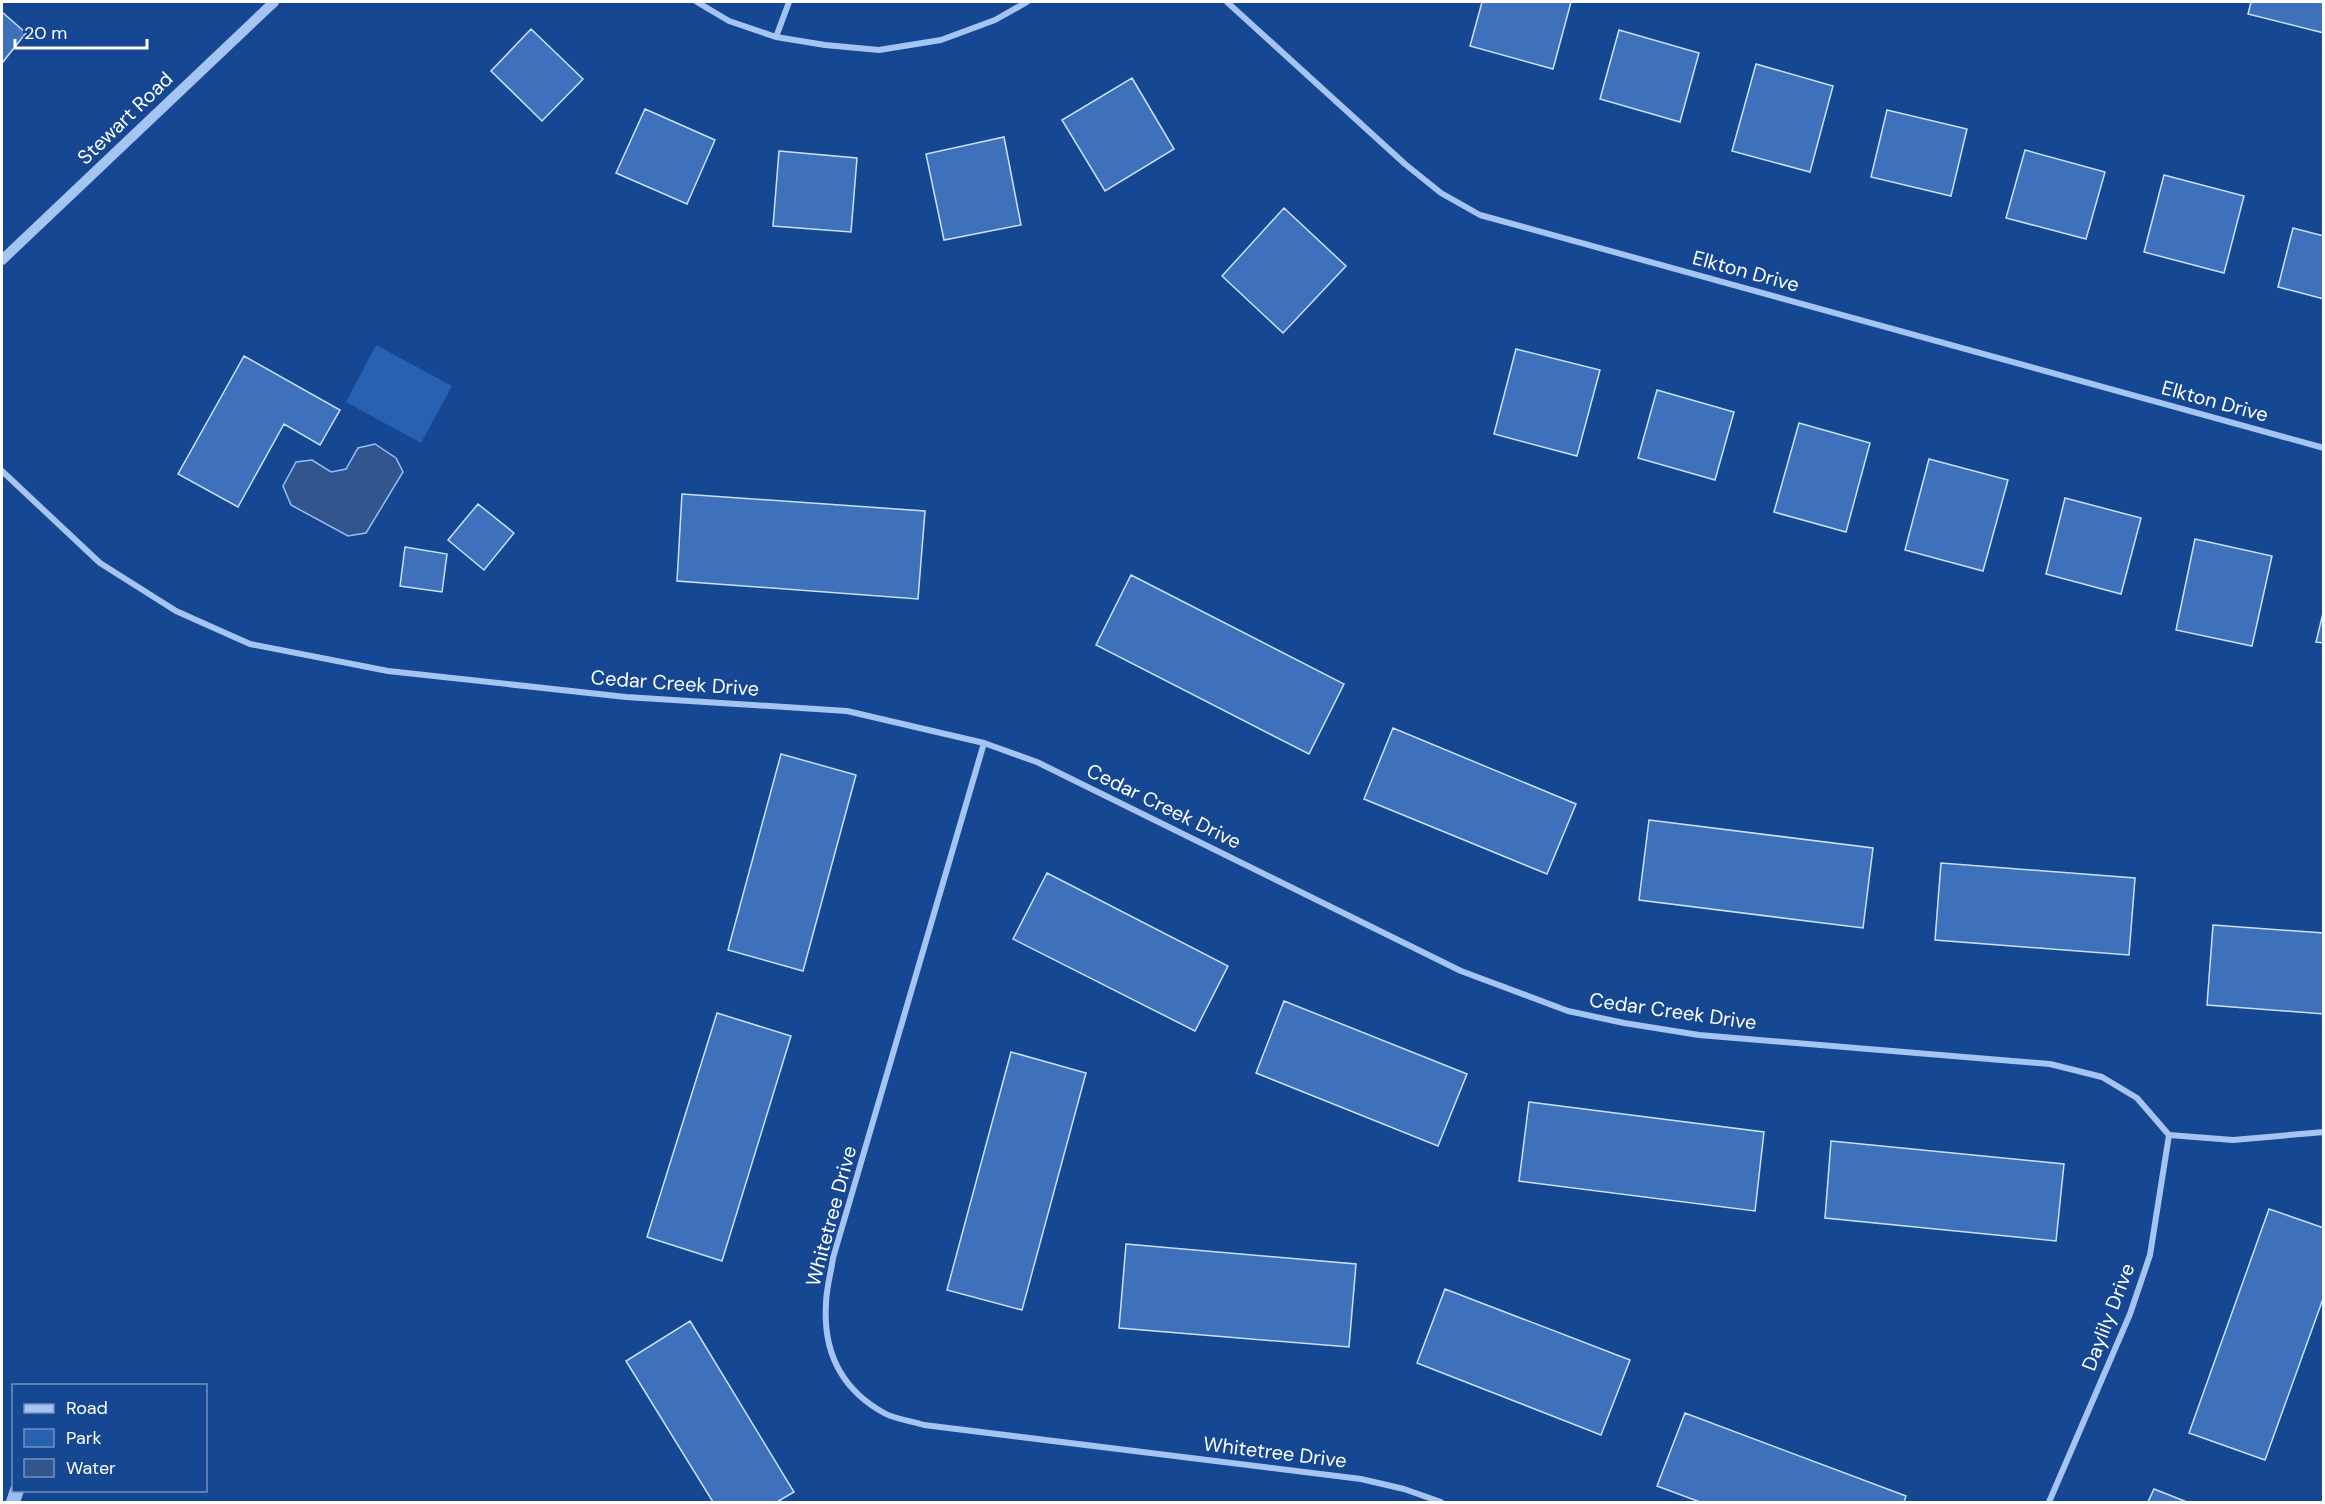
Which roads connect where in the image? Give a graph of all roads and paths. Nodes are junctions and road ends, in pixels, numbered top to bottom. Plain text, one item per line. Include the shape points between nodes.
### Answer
1 (274, 2) edge
2 (697, 2) edge
3 (789, 2) edge
4 (1027, 2) edge
5 (1227, 2) edge
6 (776, 37) junction
7 (2, 260) edge
8 (2324, 448) edge
9 (2, 471) edge
10 (984, 743) junction
11 (2324, 1132) edge
12 (2169, 1135) junction
13 (1441, 1503) edge
14 (2049, 1503) edge

1 - 7 street, Stewart Road
2 - 6 street via 729,21
3 - 6 street
4 - 6 street via 995,20 941,40 879,50
5 - 8 street, Elkton Drive via 1405,164 1441,193 1480,215
9 - 10 street, Cedar Creek Drive via 100,563 176,611 250,644 388,672 626,697 847,711
10 - 12 street, Cedar Creek Drive via 1037,762 1461,971 1568,1011 1699,1035 2050,1064 2102,1077 2137,1098
10 - 13 street, Whitetree Drive via 833,1258 825,1304 827,1338 837,1371 856,1393 885,1413 924,1425 1361,1479
11 - 12 street via 2232,1140
12 - 14 street, Daylily Drive via 2150,1255 2130,1314

